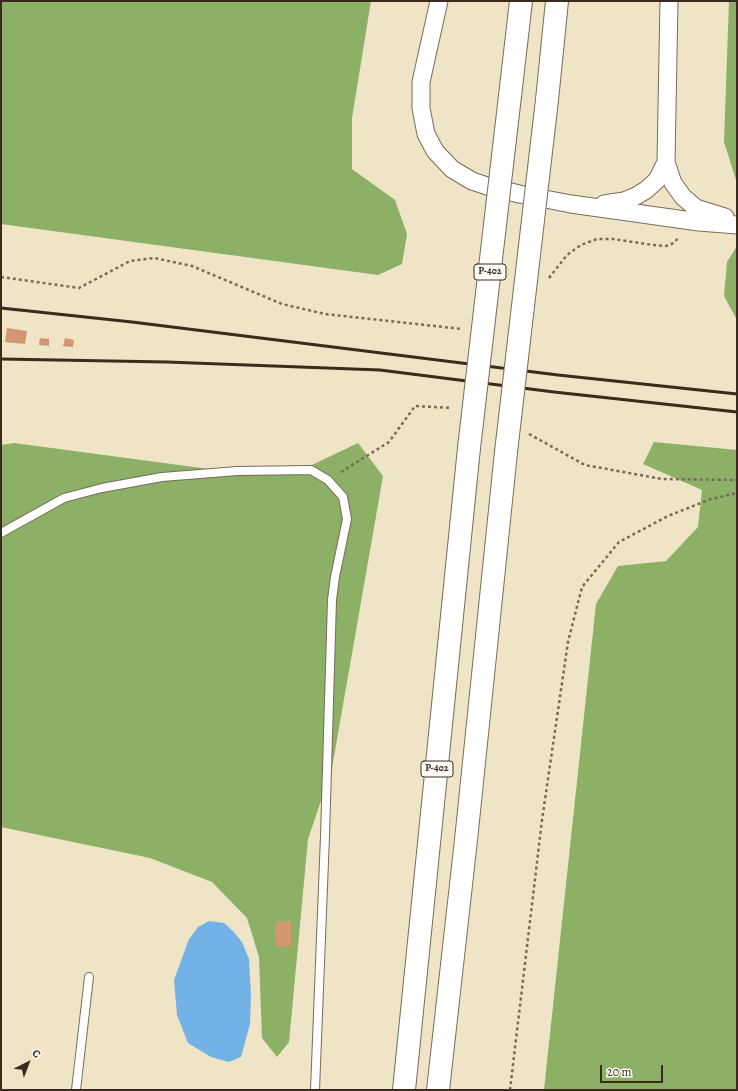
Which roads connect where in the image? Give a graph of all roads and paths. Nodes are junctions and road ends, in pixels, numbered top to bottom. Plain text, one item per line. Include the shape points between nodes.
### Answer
1 (439, 1) edge
2 (521, 1) edge
3 (557, 1) edge
4 (669, 1) edge
5 (666, 162) junction
6 (572, 204) junction
7 (737, 219) edge
8 (687, 220) junction
9 (737, 225) edge
10 (1, 278) edge
11 (548, 279) dead end
12 (466, 329) dead end
13 (737, 493) edge
14 (1, 533) edge
15 (89, 977) dead end
16 (76, 1090) edge
17 (315, 1090) edge
18 (404, 1090) edge
19 (438, 1090) edge
20 (510, 1090) edge

1 - 6 street via 421,82 421,108 426,134 435,151 452,169 472,181
2 - 18 main road, Р-402, bridge via 469,448
3 - 19 main road, bridge
4 - 5 street
5 - 6 street via 657,180 636,196 610,204
5 - 7 street via 673,183 683,197 696,208
6 - 8 street
8 - 9 street
8 - 11 path via 674,243 666,246 613,239 597,239 581,245 567,255
10 - 12 path via 79,288 130,261 154,258 192,266 282,304 325,314
13 - 20 path via 711,499 668,516 619,542 582,587 568,642 544,804
14 - 17 lane via 64,498 162,477 237,471 312,470 328,480 343,497 346,519 332,600
15 - 16 lane

